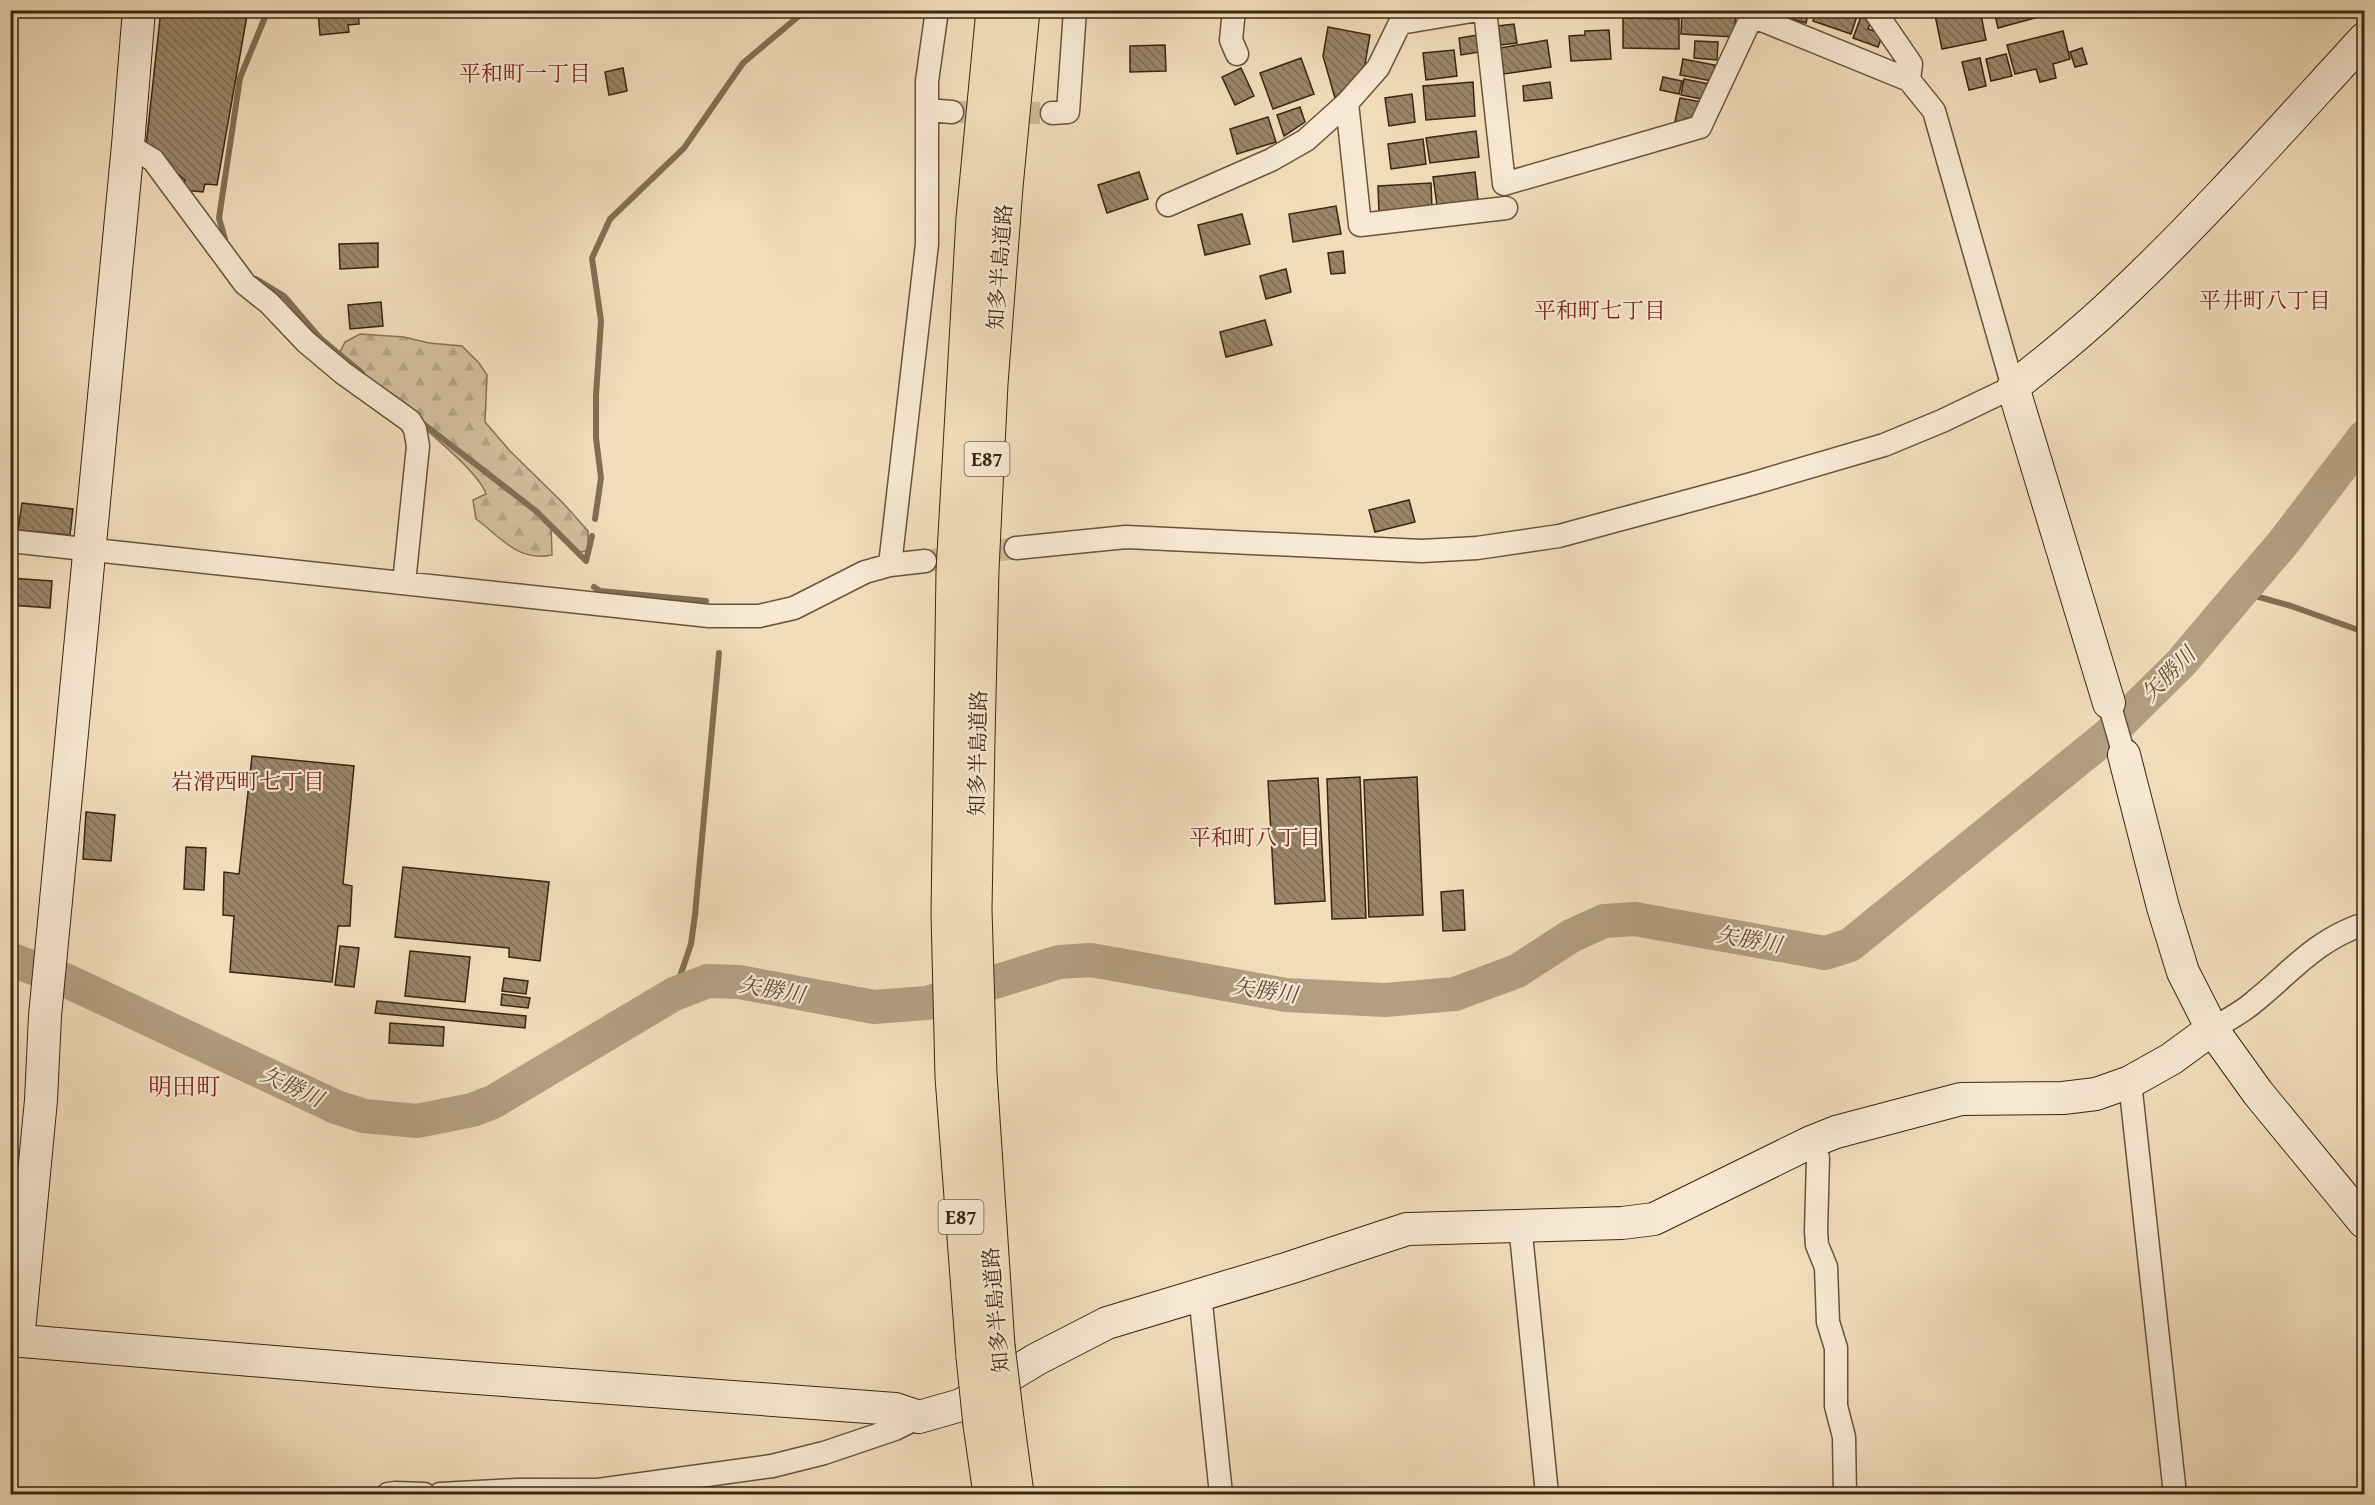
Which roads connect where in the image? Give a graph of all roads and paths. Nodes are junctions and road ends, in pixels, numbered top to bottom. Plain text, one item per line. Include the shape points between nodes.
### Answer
1 (139, 10) edge
2 (937, 10) edge
3 (975, 10) edge
4 (993, 10) edge
5 (1023, 10) edge
6 (1075, 10) edge
7 (1234, 10) edge
8 (1478, 10) edge
9 (1485, 10) edge
10 (1874, 10) edge
11 (1753, 13) edge
12 (2364, 39) edge
13 (1237, 54) dead end
14 (1909, 80) junction
15 (1347, 103) junction
16 (927, 111) junction
17 (952, 112) tunnel mouth
18 (1053, 113) dead end
19 (128, 145) junction
20 (1168, 205) dead end
21 (1506, 208) dead end
22 (973, 218) junction
23 (2013, 387) junction
24 (10, 541) edge
25 (1016, 548) tunnel mouth
26 (90, 549) junction
27 (926, 561) tunnel mouth
28 (890, 565) junction
29 (404, 583) junction
30 (2109, 703) joint
31 (2124, 755) joint
32 (962, 912) junction
33 (2364, 924) edge
34 (2212, 1029) junction
35 (2130, 1082) junction
36 (1811, 1142) junction
37 (2364, 1222) edge
38 (1520, 1224) junction
39 (1200, 1294) junction
40 (14, 1341) edge
41 (919, 1417) junction
42 (994, 1422) junction
43 (388, 1494) edge
44 (424, 1494) edge
45 (440, 1494) edge
46 (990, 1494) edge
47 (1017, 1494) edge
48 (1221, 1494) edge
49 (1547, 1494) edge
50 (1845, 1494) edge
51 (2175, 1494) edge

1 - 19 street
2 - 16 street
3 - 22 highway via 959,193
4 - 22 highway, 知多半島道路 / E87
5 - 32 highway, 知多半島道路 / E87 via 991,384
6 - 18 street via 1068,112
7 - 13 street via 1232,40
8 - 15 street via 1400,23 1378,68
9 - 11 street via 1504,184 1700,127
10 - 14 street via 1911,64
11 - 14 street
12 - 23 street via 2175,242 2062,348
14 - 23 street via 1934,111
15 - 20 street via 1306,140 1271,160
15 - 21 street via 1360,225
16 - 17 street
16 - 28 street via 927,244
19 - 26 street
19 - 29 street via 153,160 245,284 343,373 410,421 418,446
22 - 32 highway, 知多半島道路 / E87 via 953,571
23 - 25 street via 1884,445 1559,536 1477,548 1422,551 1126,537
23 - 30 street
24 - 26 street
26 - 29 street
26 - 40 street via 41,1100
27 - 28 street
28 - 29 street via 865,572 794,608 759,616 709,616
30 - 31 street
31 - 34 street via 2183,972
32 - 42 highway, 知多半島道路 / E87, bridge via 966,1076
33 - 34 street via 2318,946 2253,1004
34 - 35 street
34 - 37 street via 2258,1093
35 - 36 street via 2096,1094 2063,1098 1960,1099
35 - 51 street
36 - 38 street via 1654,1219
36 - 50 street via 1818,1158 1815,1231 1827,1267 1828,1322 1836,1348 1836,1406 1844,1437
38 - 39 street via 1407,1229
38 - 49 street
39 - 41 street via 1107,1323 961,1405
39 - 48 street
40 - 41 street via 895,1409
41 - 45 street via 854,1443 772,1466 598,1490
42 - 46 highway, 知多半島道路 / E87
42 - 47 highway, 知多半島道路 / E87
43 - 44 street

